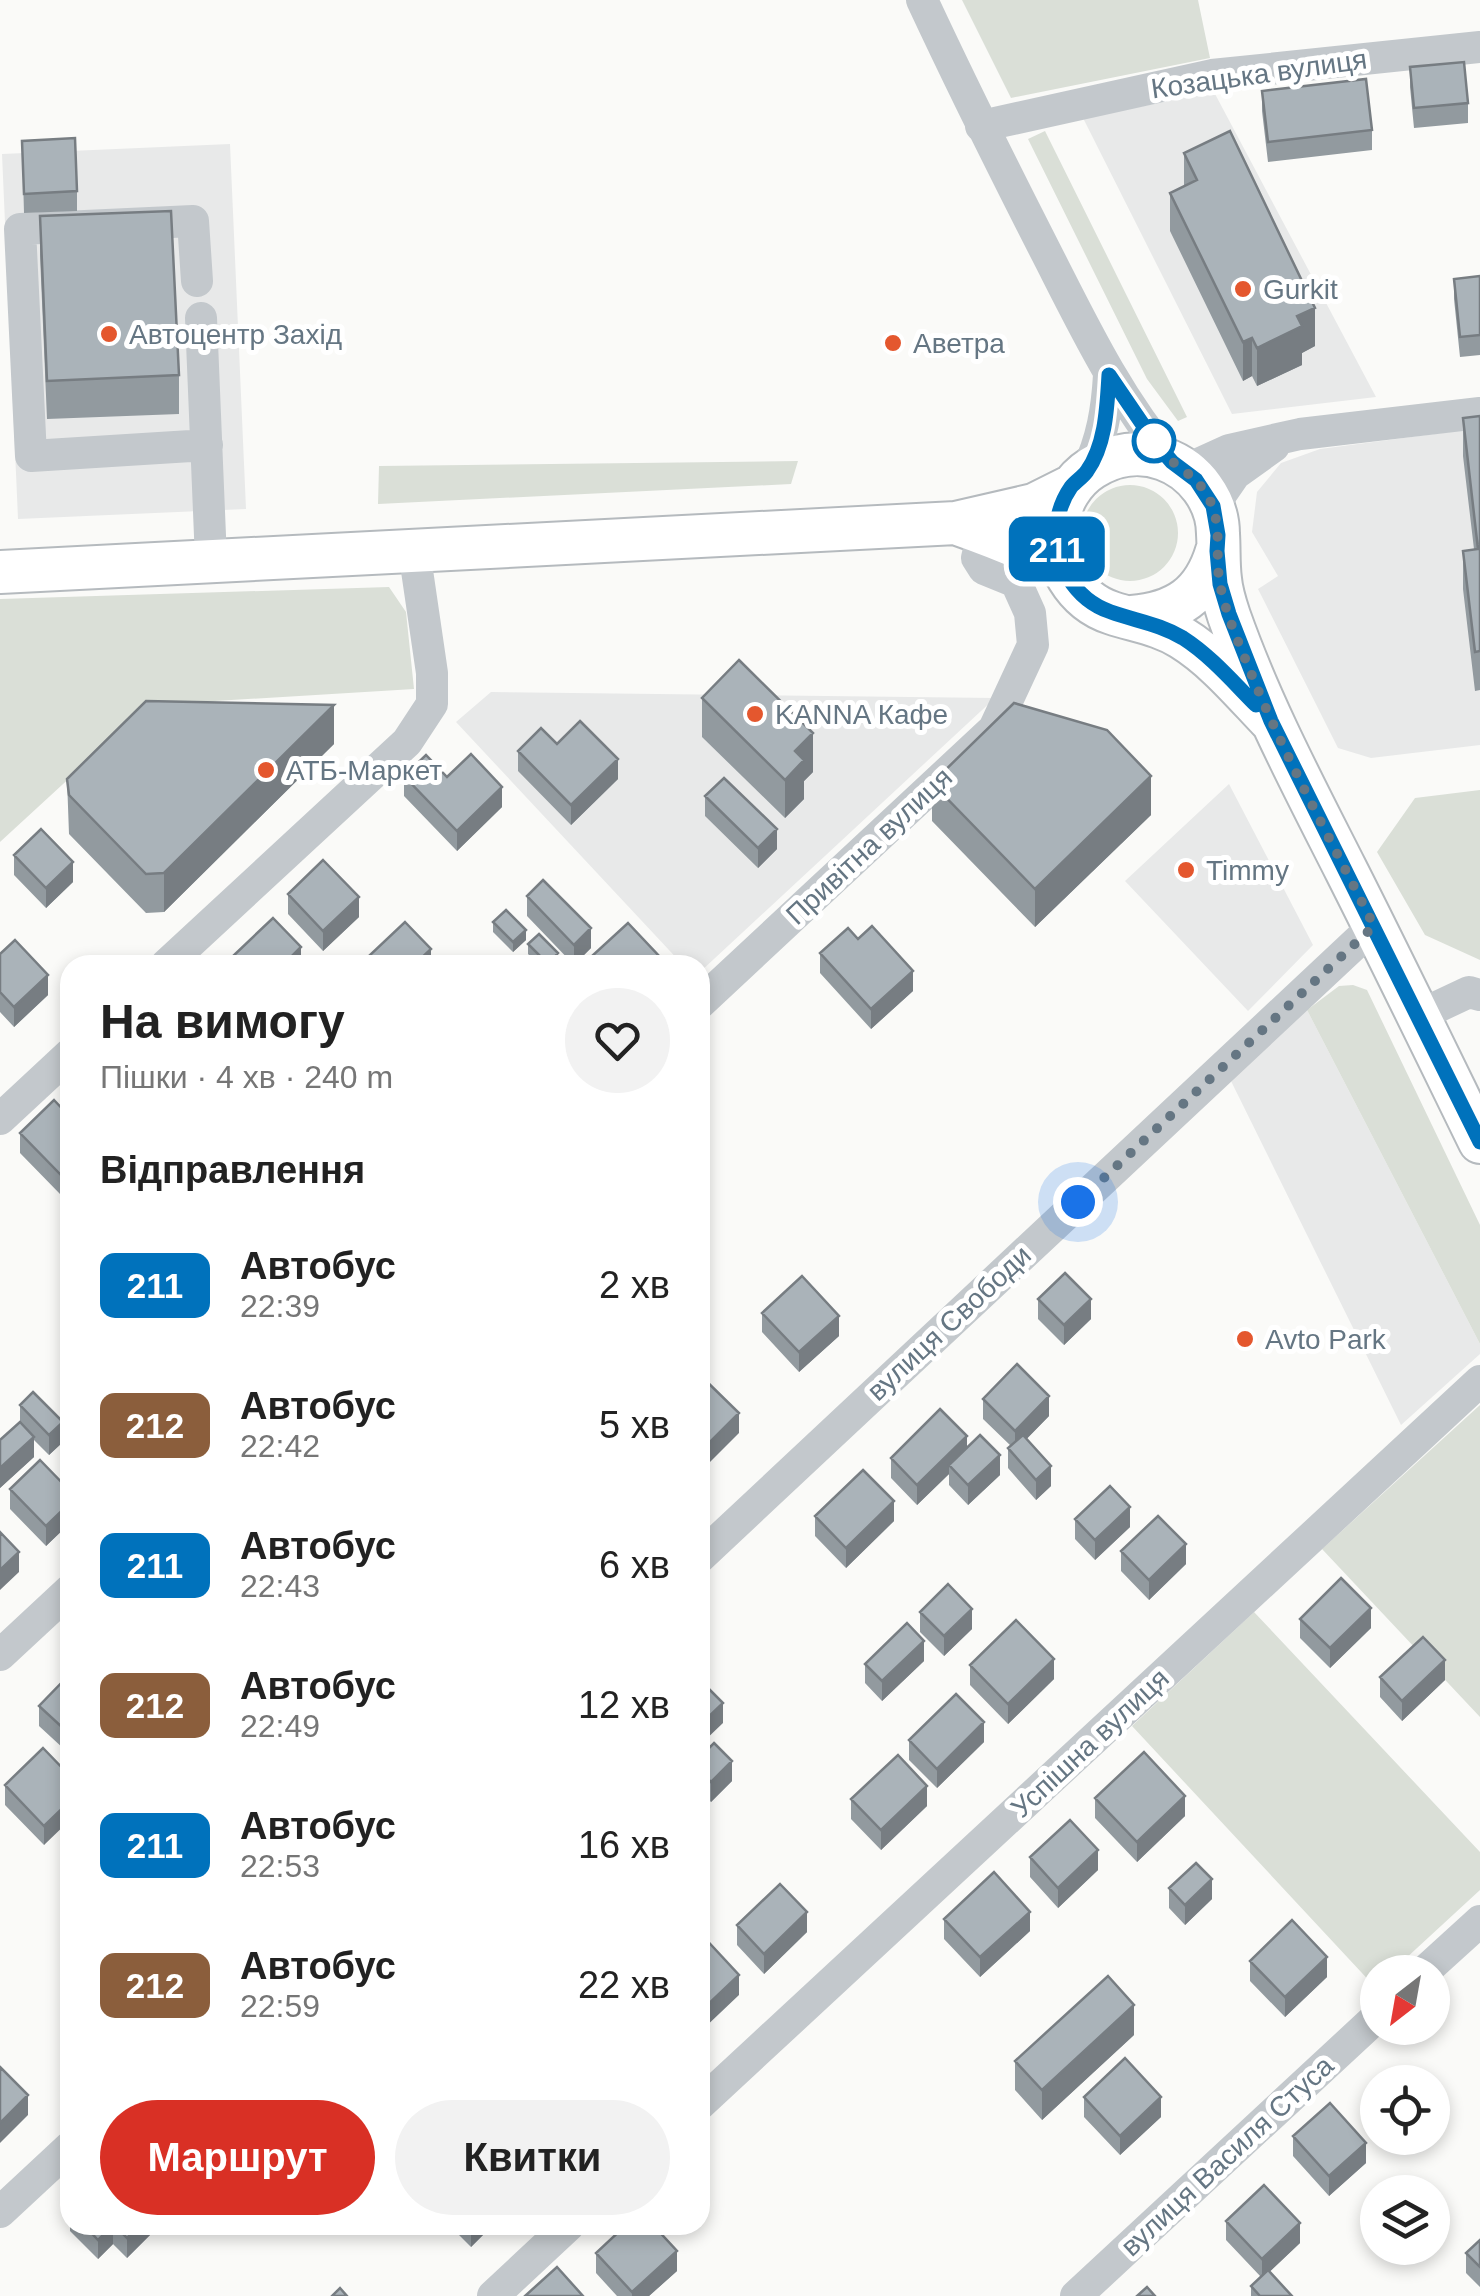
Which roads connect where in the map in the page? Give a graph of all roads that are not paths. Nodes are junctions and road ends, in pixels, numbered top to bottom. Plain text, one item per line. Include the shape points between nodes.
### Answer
1 (922, 0) edge
2 (1480, 47) edge
3 (981, 126) junction
4 (197, 281) dead end
5 (201, 318) dead end
6 (1109, 375) junction
7 (1480, 413) edge
8 (1300, 434) junction
9 (207, 445) junction
10 (1178, 466) junction
11 (1080, 478) junction
12 (1213, 506) junction
13 (970, 528) junction
14 (414, 550) junction
15 (1217, 551) junction
16 (212, 560) junction
17 (1063, 569) junction
18 (0, 572) edge
19 (1132, 617) junction
20 (1271, 721) junction
21 (1374, 926) junction
22 (177, 955) edge
23 (710, 994) edge
24 (1480, 995) edge
25 (1418, 1016) junction
26 (60, 1063) edge
27 (0, 1118) edge
28 (1480, 1142) edge
29 (1480, 1381) edge
30 (710, 1548) edge
31 (60, 1599) edge
32 (0, 1655) edge
33 (1480, 1921) edge
34 (1443, 1955) edge
35 (1360, 2033) edge
36 (710, 2095) edge
37 (60, 2156) edge
38 (0, 2212) edge
39 (559, 2235) edge
40 (493, 2296) edge
41 (1076, 2296) edge

1 - 3 street
2 - 3 street, Козацька вулиця via 1212,76
3 - 6 street
4 - 9 street via 193,221 20,229 32,456
5 - 9 street
6 - 10 street
6 - 11 street via 1097,448
7 - 8 street
8 - 10 street
8 - 12 street via 1235,474
9 - 16 street
10 - 11 main road via 1127,455
10 - 12 main road
11 - 13 main road
11 - 17 main road via 1056,526
12 - 15 main road
13 - 14 main road
13 - 17 main road
13 - 23 street, Привітна вулиця via 984,569 1016,582 1030,613 1033,645 994,729
14 - 16 main road
14 - 22 street via 432,704 407,742
15 - 19 main road via 1192,596 1164,612
15 - 20 main road via 1229,614
16 - 18 main road
17 - 19 main road via 1091,602
19 - 20 main road via 1184,639
20 - 21 main road
21 - 25 main road
21 - 30 street, вулиця Свободи
24 - 25 street via 1469,992
25 - 28 main road
26 - 27 street
29 - 36 street, Успішна вулиця
31 - 32 street
33 - 34 street
35 - 41 street, вулиця Василя Стуса
37 - 38 street
39 - 40 street

